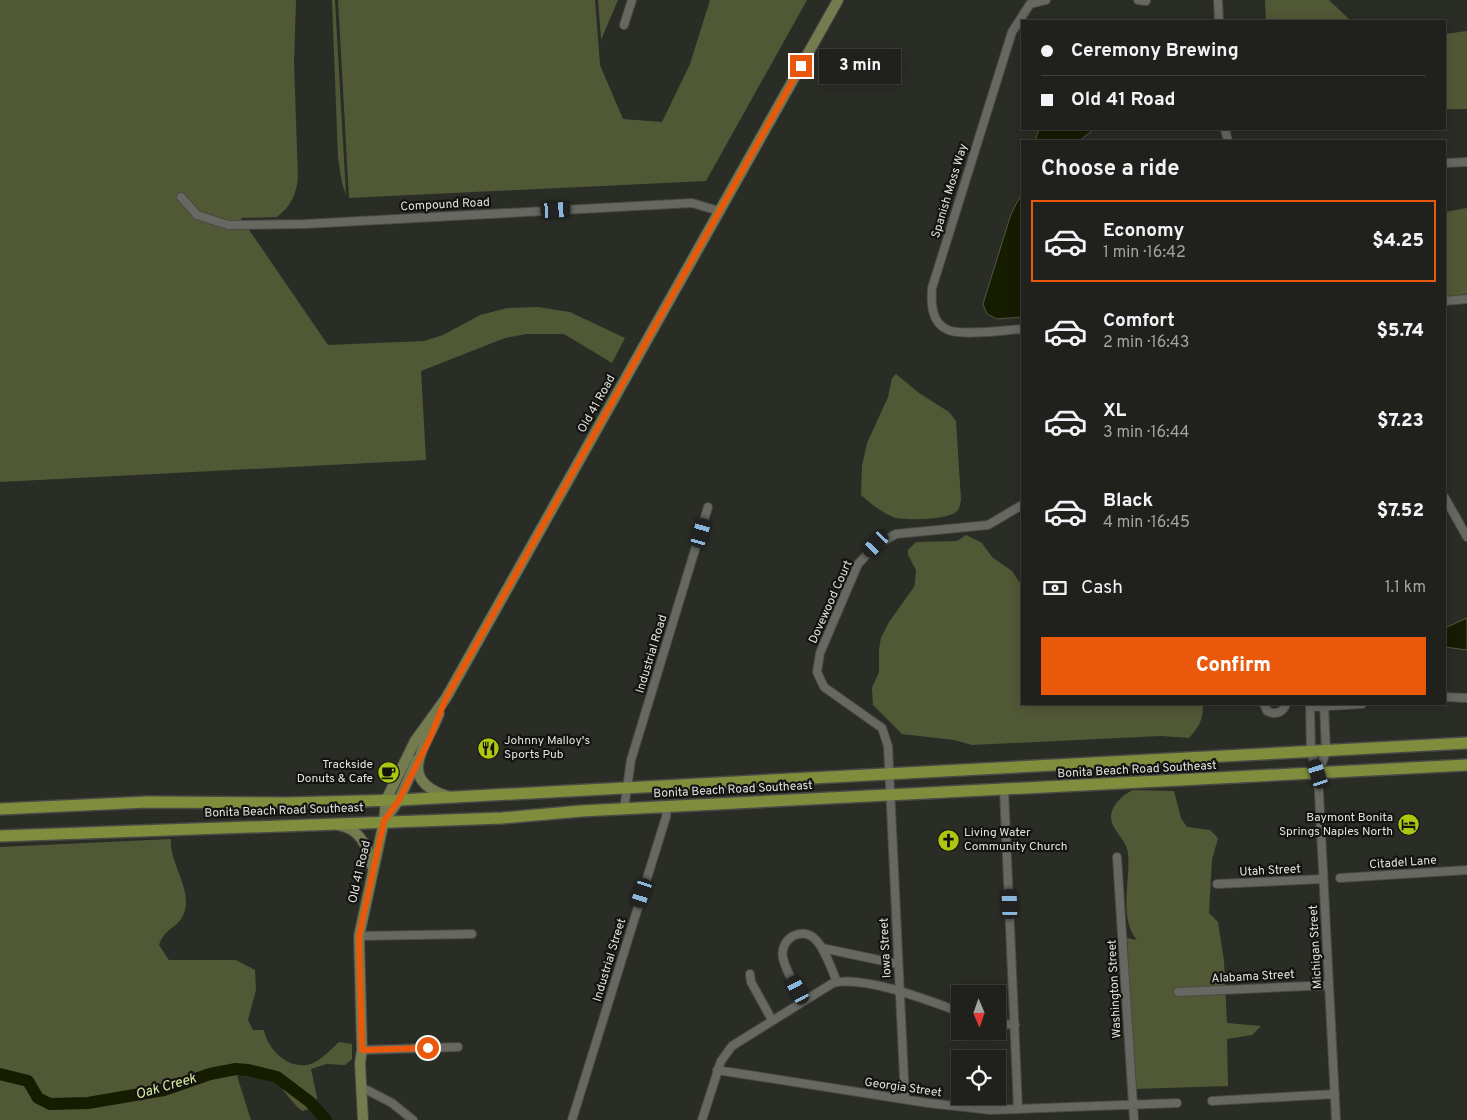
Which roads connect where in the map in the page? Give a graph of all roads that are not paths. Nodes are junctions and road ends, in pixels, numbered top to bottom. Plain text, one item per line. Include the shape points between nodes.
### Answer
1 (632, 0) edge
2 (838, 0) edge
3 (1046, 0) edge
4 (1138, 0) edge
5 (1218, 0) edge
6 (1146, 1) dead end
7 (1219, 20) edge
8 (624, 25) dead end
9 (1467, 162) edge
10 (1446, 163) edge
11 (181, 198) dead end
12 (718, 211) junction
13 (1467, 300) edge
14 (1446, 301) edge
15 (1021, 329) edge
16 (1446, 500) edge
17 (1021, 506) edge
18 (708, 507) dead end
19 (1467, 537) edge
20 (1446, 696) edge
21 (446, 698) junction
22 (1467, 698) edge
23 (1264, 705) edge
24 (1285, 705) edge
25 (1324, 705) edge
26 (1310, 706) edge
27 (1467, 744) edge
28 (1326, 752) junction
29 (1311, 753) junction
30 (417, 760) junction
31 (1467, 765) edge
32 (1318, 774) junction
33 (889, 775) junction
34 (626, 788) junction
35 (1004, 790) junction
36 (891, 796) junction
37 (448, 797) junction
38 (386, 800) junction
39 (399, 800) junction
40 (667, 807) junction
41 (0, 809) edge
42 (624, 809) junction
43 (384, 821) junction
44 (322, 823) junction
45 (0, 836) edge
46 (1117, 857) dead end
47 (1467, 870) edge
48 (373, 872) junction
49 (1340, 878) dead end
50 (1323, 879) junction
51 (1217, 884) dead end
52 (472, 934) dead end
53 (359, 936) junction
54 (822, 948) junction
55 (898, 964) junction
56 (750, 974) dead end
57 (837, 982) junction
58 (1329, 985) junction
59 (900, 991) junction
60 (1178, 992) dead end
61 (804, 1001) junction
62 (951, 1009) edge
63 (772, 1020) junction
64 (1006, 1024) edge
65 (1015, 1025) junction
66 (458, 1047) dead end
67 (362, 1050) junction
68 (717, 1070) junction
69 (367, 1090) junction
70 (1335, 1094) junction
71 (905, 1099) junction
72 (1212, 1101) dead end
73 (1177, 1103) dead end
74 (1133, 1105) junction
75 (1018, 1109) junction
76 (363, 1120) edge
77 (369, 1120) edge
78 (413, 1120) edge
79 (572, 1120) edge
80 (702, 1120) edge
81 (1134, 1120) edge
82 (1336, 1120) edge

1 - 8 street
2 - 12 street, Old 41 Road
3 - 15 street, Spanish Moss Way via 1030,4 1012,32 932,288 931,304 936,319 947,330
4 - 6 street
5 - 7 street
9 - 10 street
11 - 12 street, Compound Road via 197,214 231,225 305,224 692,203
12 - 21 street, Old 41 Road
13 - 14 street
16 - 19 street
17 - 33 street, Dovewood Court via 988,525 896,534 876,544 858,564 820,653 817,672 824,687 882,728 888,746
18 - 34 street, Industrial Road via 635,747
20 - 22 street
21 - 30 street, Old 41 Road
21 - 38 street, Old 41 Road via 415,741
23 - 24 street via 1271,713 1281,711
25 - 26 street
25 - 28 street
26 - 29 street
27 - 28 main road, Bonita Beach Road Southeast
28 - 29 main road, Bonita Beach Road Southeast
28 - 32 street
29 - 32 street
29 - 33 main road, Bonita Beach Road Southeast
30 - 37 street via 422,783
30 - 39 street, Old 41 Road
31 - 32 main road, Bonita Beach Road Southeast
32 - 35 main road, Bonita Beach Road Southeast
32 - 50 street, Michigan Street
33 - 34 main road, Bonita Beach Road Southeast
33 - 36 street, Dovewood Court
34 - 37 main road, Bonita Beach Road Southeast
34 - 42 street, Industrial Road
35 - 36 main road, Bonita Beach Road Southeast
35 - 65 street
36 - 40 main road, Bonita Beach Road Southeast
36 - 55 street, Iowa Street
37 - 39 main road, Bonita Beach Road Southeast
38 - 39 main road, Bonita Beach Road Southeast
38 - 41 main road, Bonita Beach Road Southeast via 286,804 147,802
38 - 43 street, Old 41 Road
39 - 43 street, Old 41 Road
40 - 42 main road, Bonita Beach Road Southeast
40 - 79 street, Industrial Street
42 - 43 main road, Bonita Beach Road Southeast via 502,818
43 - 44 main road, Bonita Beach Road Southeast
43 - 48 street, Old 41 Road
44 - 45 main road, Bonita Beach Road Southeast
44 - 48 street via 342,826 357,834 369,853
46 - 74 street, Washington Street
47 - 49 street, Citadel Lane
48 - 53 street, Old 41 Road
50 - 51 street, Utah Street
50 - 58 street, Michigan Street
52 - 53 street
53 - 67 street, Old 41 Road
54 - 55 street
54 - 57 street
54 - 61 street via 813,937 800,934 788,940 783,948 783,959
55 - 59 street, Iowa Street
56 - 63 street via 751,982
57 - 59 street via 851,981
57 - 61 street
58 - 60 street, Alabama Street
58 - 70 street, Michigan Street
59 - 62 street
59 - 71 street, Iowa Street
61 - 63 street
63 - 68 street via 732,1046
64 - 65 street
65 - 75 street
66 - 67 street
67 - 69 street, Old 41 Road
67 - 76 street, Old 41 Road
68 - 71 street, Georgia Street
68 - 80 street
69 - 77 street, Old 41 Road
69 - 78 street
70 - 72 street
70 - 82 street, Michigan Street
71 - 75 street, Georgia Street via 961,1107
73 - 74 street, Georgia Street
74 - 75 street, Georgia Street
74 - 81 street, Washington Street

